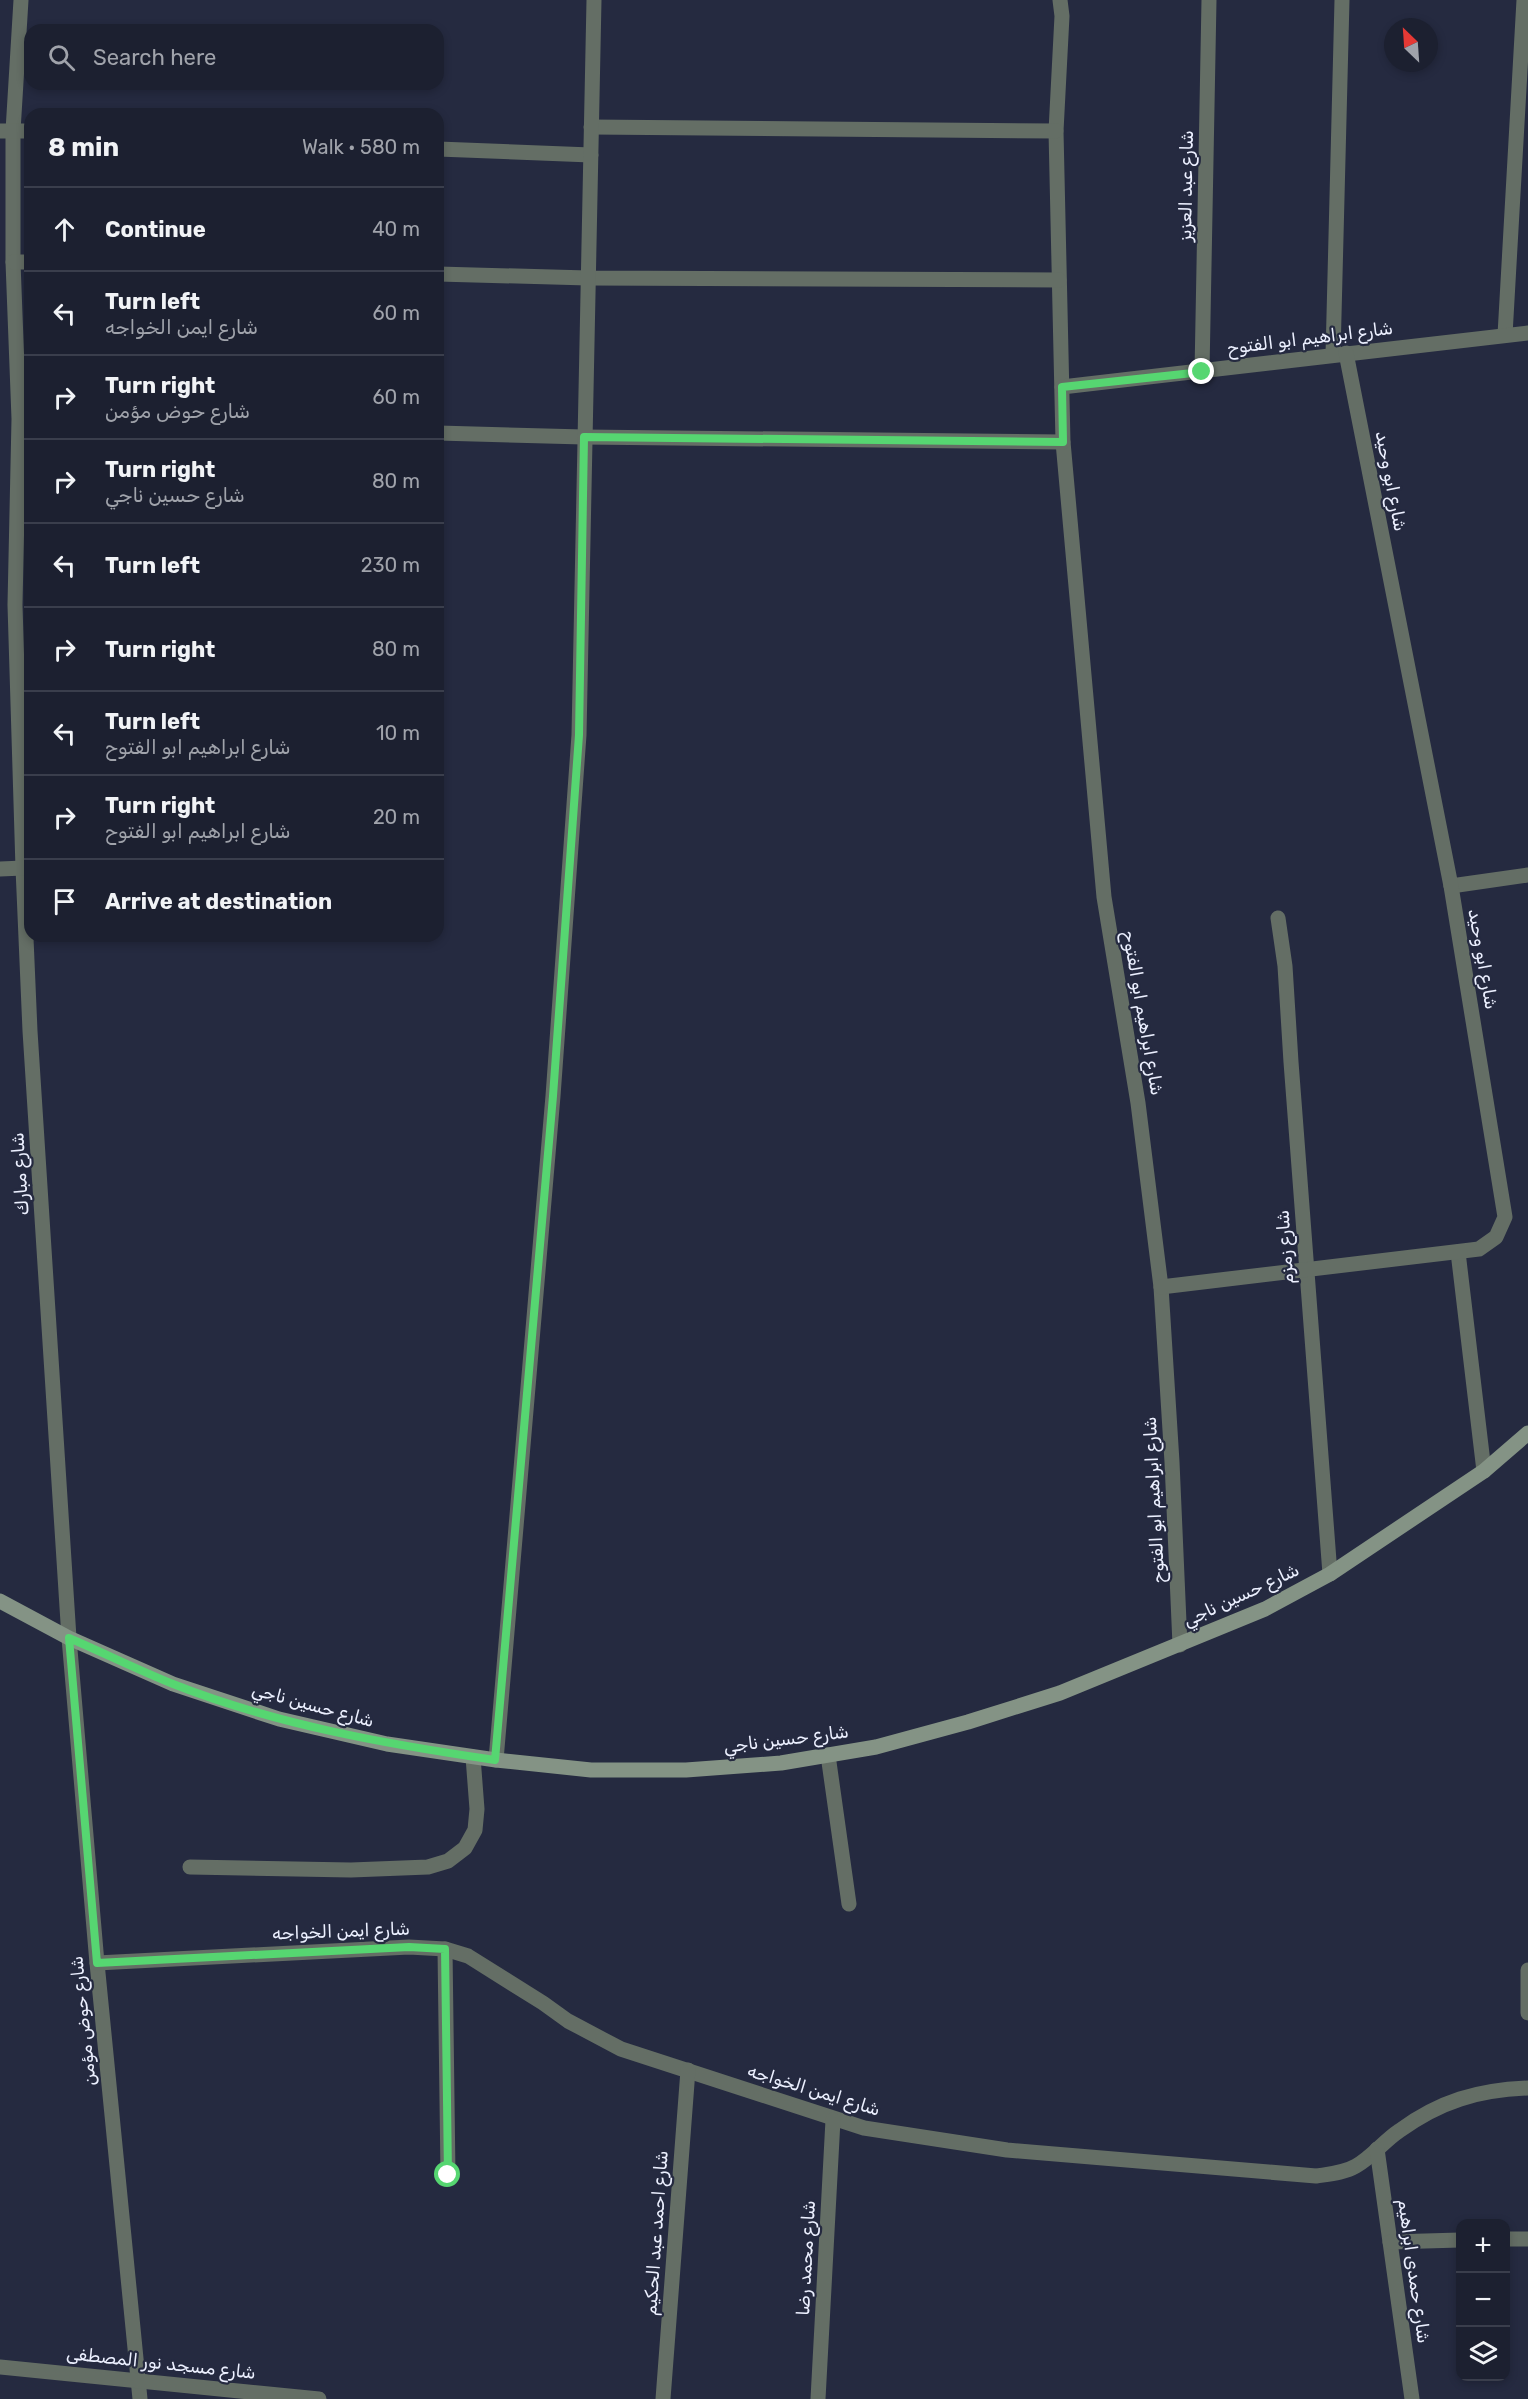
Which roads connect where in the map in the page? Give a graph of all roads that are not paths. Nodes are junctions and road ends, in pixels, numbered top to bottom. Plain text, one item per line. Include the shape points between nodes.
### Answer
1 (21, 0) edge
2 (594, 0) edge
3 (1060, 0) edge
4 (1209, 0) edge
5 (1342, 0) edge
6 (1524, 0) edge
7 (591, 127) junction
8 (6, 131) edge
9 (24, 131) edge
10 (1056, 131) junction
11 (444, 148) edge
12 (591, 155) junction
13 (13, 262) junction
14 (24, 262) edge
15 (444, 274) edge
16 (588, 278) junction
17 (1059, 280) junction
18 (1528, 333) edge
19 (1505, 335) junction
20 (1340, 354) junction
21 (1202, 372) junction
22 (1062, 387) junction
23 (24, 406) edge
24 (444, 433) edge
25 (584, 437) junction
26 (24, 438) edge
27 (1063, 442) junction
28 (23, 868) junction
29 (0, 869) edge
30 (1528, 875) edge
31 (1451, 886) junction
32 (24, 891) edge
33 (1278, 918) dead end
34 (26, 942) edge
35 (1458, 1252) junction
36 (1306, 1270) junction
37 (1161, 1287) junction
38 (1528, 1432) edge
39 (1484, 1471) junction
40 (1330, 1574) junction
41 (0, 1601) edge
42 (69, 1638) junction
43 (1180, 1645) junction
44 (828, 1755) junction
45 (473, 1757) junction
46 (495, 1760) junction
47 (190, 1867) dead end
48 (849, 1904) dead end
49 (445, 1949) junction
50 (97, 1963) junction
51 (1528, 1970) edge
52 (1528, 2013) edge
53 (688, 2070) junction
54 (1528, 2088) edge
55 (833, 2120) junction
56 (1377, 2149) junction
57 (448, 2175) dead end
58 (1510, 2239) edge
59 (1528, 2239) edge
60 (1456, 2240) edge
61 (1390, 2242) junction
62 (0, 2367) edge
63 (139, 2380) junction
64 (140, 2399) edge
65 (319, 2399) edge
66 (663, 2399) edge
67 (818, 2399) edge
68 (1412, 2399) edge

1 - 8 street, شارع مبارك
2 - 7 street
3 - 10 street, شارع ابراهيم ابو الفتوح
4 - 21 street, شارع عبد العزيز
5 - 20 street, شارع ابو وحيد
6 - 19 street
7 - 10 street
7 - 12 street
8 - 9 street
8 - 13 street, شارع مبارك
10 - 17 street, شارع ابراهيم ابو الفتوح
11 - 12 street
12 - 16 street
13 - 14 street
13 - 23 street, شارع مبارك
15 - 16 street
16 - 17 street
16 - 25 street
17 - 22 street, شارع ابراهيم ابو الفتوح
18 - 19 street, شارع ابراهيم ابو الفتوح
19 - 20 street, شارع ابراهيم ابو الفتوح
20 - 21 street, شارع ابراهيم ابو الفتوح
20 - 31 street, شارع ابو وحيد
21 - 22 street, شارع ابراهيم ابو الفتوح
22 - 27 street, شارع ابراهيم ابو الفتوح
24 - 25 street
25 - 27 street
25 - 46 street via 578,747 553,1096
26 - 28 street, شارع مبارك via 15,605
27 - 37 street, شارع ابراهيم ابو الفتوح via 1104,897 1138,1102
28 - 29 street
28 - 32 street, شارع مبارك
30 - 31 street
31 - 35 street, شارع ابو وحيد via 1505,1217 1496,1237 1479,1249
33 - 36 street, شارع زمزم via 1289,1014
34 - 42 street, شارع مبارك
35 - 36 street, شارع ابو وحيد
35 - 39 street
36 - 37 street, شارع ابو وحيد
36 - 40 street, شارع زمزم
37 - 43 street, شارع ابراهيم ابو الفتوح
38 - 39 street, شارع حسين ناجي
39 - 40 street, شارع حسين ناجي
40 - 43 street, شارع حسين ناجي via 1265,1609
41 - 42 street, شارع حسين ناجي
42 - 45 street, شارع حسين ناجي via 173,1684 279,1719 387,1744
42 - 50 street, شارع حوض مؤمن
43 - 44 street, شارع حسين ناجي via 1060,1693 968,1722 876,1747
44 - 46 street, شارع حسين ناجي via 781,1763 686,1770 591,1770
44 - 48 street
45 - 46 street, شارع حسين ناجي
45 - 47 street via 475,1830 465,1848 448,1861 428,1867 351,1870
49 - 50 street, شارع ايمن الخواجه via 409,1947
49 - 53 street, شارع ايمن الخواجه via 490,1968 593,2036
49 - 57 street
50 - 63 street, شارع حوض مؤمن
51 - 52 street
53 - 55 street, شارع ايمن الخواجه
53 - 66 street, شارع احمد عبد الحكيم
54 - 56 street, شارع ايمن الخواجه via 1447,2102 1398,2131
55 - 56 street, شارع ايمن الخواجه via 905,2136 1007,2150 1316,2176 1356,2166
55 - 67 street, شارع محمد رضا
56 - 61 street, شارع حمدى ابراهيم
58 - 59 street
60 - 61 street
61 - 68 street, شارع حمدى ابراهيم
62 - 63 street, شارع مسجد نور المصطفى
63 - 64 street, شارع حوض مؤمن
63 - 65 street, شارع مسجد نور المصطفى

